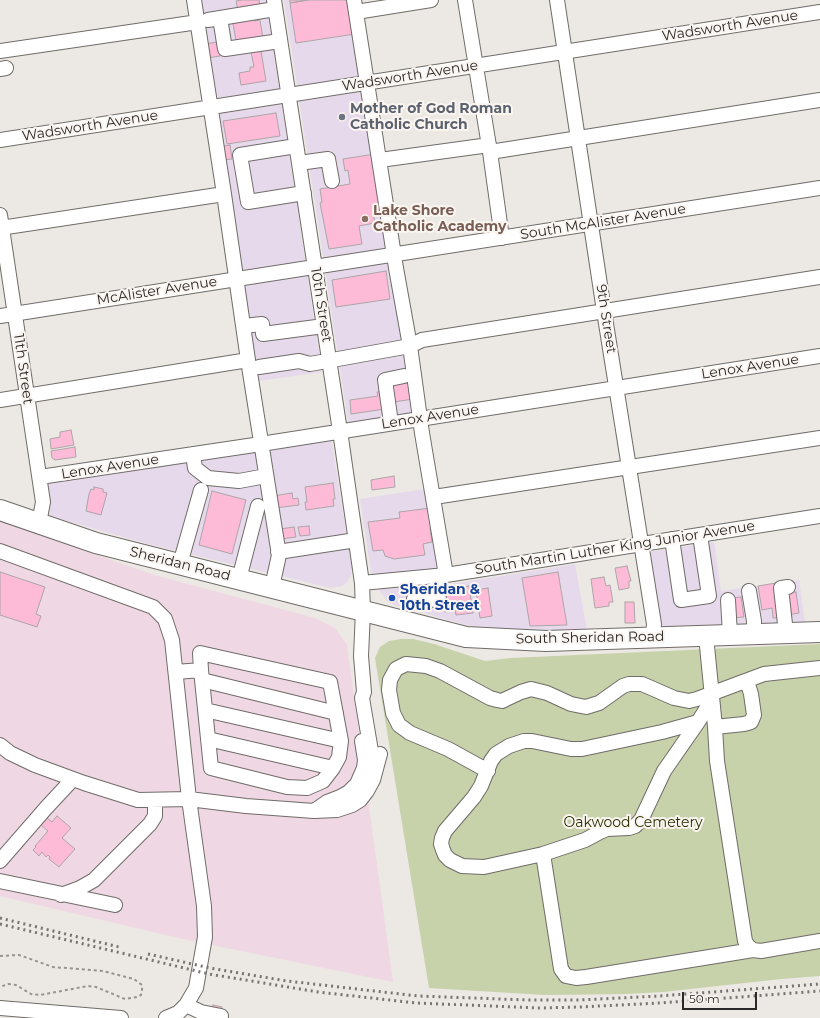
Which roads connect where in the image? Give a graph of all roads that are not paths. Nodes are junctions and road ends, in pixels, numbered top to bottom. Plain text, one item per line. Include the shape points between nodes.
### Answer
1 (194, 0) edge
2 (431, 0) edge
3 (465, 0) edge
4 (557, 0) edge
5 (275, 5) edge
6 (355, 6) edge
7 (820, 12) edge
8 (208, 20) junction
9 (280, 41) junction
10 (0, 46) edge
11 (565, 52) junction
12 (476, 66) junction
13 (368, 83) junction
14 (289, 96) junction
15 (820, 100) edge
16 (211, 108) junction
17 (578, 139) junction
18 (0, 140) edge
19 (296, 146) junction
20 (489, 149) junction
21 (380, 160) junction
22 (299, 163) junction
23 (332, 181) dead end
24 (820, 188) edge
25 (304, 193) junction
26 (224, 194) junction
27 (1, 223) edge
28 (592, 224) junction
29 (502, 238) junction
30 (394, 255) junction
31 (315, 267) junction
32 (820, 277) edge
33 (236, 279) junction
34 (604, 311) junction
35 (15, 313) junction
36 (0, 316) edge
37 (243, 326) junction
38 (324, 326) junction
39 (410, 346) junction
40 (820, 356) edge
41 (329, 360) junction
42 (253, 364) junction
43 (404, 376) dead end
44 (617, 388) junction
45 (27, 396) junction
46 (0, 400) edge
47 (420, 419) junction
48 (391, 423) junction
49 (340, 431) junction
50 (820, 438) edge
51 (261, 444) junction
52 (192, 454) junction
53 (629, 466) junction
54 (266, 476) junction
55 (40, 477) junction
56 (201, 490) dead end
57 (434, 497) junction
58 (258, 506) dead end
59 (0, 510) edge
60 (820, 516) edge
61 (39, 523) junction
62 (700, 535) junction
63 (672, 539) junction
64 (356, 540) junction
65 (642, 544) junction
66 (0, 551) edge
67 (278, 552) junction
68 (180, 564) junction
69 (441, 575) junction
70 (239, 579) junction
71 (362, 583) junction
72 (272, 587) junction
73 (788, 587) dead end
74 (749, 591) dead end
75 (414, 599) dead end
76 (728, 600) dead end
77 (363, 611) junction
78 (820, 632) edge
79 (786, 633) junction
80 (754, 634) junction
81 (730, 635) junction
82 (706, 636) junction
83 (654, 638) junction
84 (820, 668) edge
85 (176, 672) junction
86 (201, 675) junction
87 (747, 681) junction
88 (364, 692) junction
89 (712, 697) junction
90 (205, 710) junction
91 (336, 713) junction
92 (698, 722) junction
93 (366, 723) junction
94 (715, 727) junction
95 (208, 738) junction
96 (341, 741) junction
97 (0, 744) edge
98 (377, 763) junction
99 (333, 768) junction
100 (488, 771) junction
101 (73, 779) junction
102 (189, 799) junction
103 (155, 800) junction
104 (314, 811) junction
105 (543, 854) junction
106 (0, 861) edge
107 (0, 881) edge
108 (61, 895) junction
109 (115, 905) dead end
110 (820, 941) edge
111 (753, 950) junction
112 (186, 1004) junction
113 (0, 1008) edge
114 (221, 1016) dead end
115 (121, 1018) edge
116 (166, 1018) edge

1 - 8 street
2 - 6 street
3 - 12 street
4 - 11 street, 9th Street
5 - 8 street
5 - 9 street, 10th Street
6 - 13 street
7 - 11 street, Wadsworth Avenue
8 - 9 street via 225,49
8 - 10 street
8 - 16 street
9 - 14 street, 10th Street
11 - 12 street, Wadsworth Avenue
11 - 17 street, 9th Street
12 - 13 street, Wadsworth Avenue
12 - 20 street
13 - 14 street, Wadsworth Avenue
13 - 21 street
14 - 16 street, Wadsworth Avenue
14 - 19 street, 10th Street
15 - 17 street
16 - 18 street, Wadsworth Avenue
16 - 26 street
17 - 20 street
17 - 28 street, 9th Street
19 - 22 street, 10th Street
19 - 25 street via 240,155 248,202
20 - 21 street
20 - 29 street
21 - 30 street
22 - 23 street via 328,159
22 - 25 street, 10th Street
24 - 28 street, South McAlister Avenue
25 - 31 street, 10th Street
26 - 27 street
26 - 33 street
27 - 35 street, 11th Street
28 - 29 street, South McAlister Avenue
28 - 34 street, 9th Street
29 - 30 street, South McAlister Avenue
30 - 31 street, South McAlister Avenue
30 - 39 street
31 - 33 street, McAlister Avenue
31 - 38 street, 10th Street
32 - 34 street
33 - 35 street, McAlister Avenue
33 - 37 street
34 - 39 street via 422,340
34 - 44 street, 9th Street
35 - 36 street, McAlister Avenue
35 - 45 street, 11th Street
37 - 38 street via 262,324 263,334
37 - 42 street
38 - 41 street, 10th Street
39 - 41 street
39 - 47 street
40 - 44 street, Lenox Avenue
41 - 42 street via 310,364 299,361
41 - 49 street, 10th Street
42 - 45 street
42 - 51 street
43 - 48 street via 385,380
44 - 47 street, Lenox Avenue
44 - 53 street, 9th Street
45 - 46 street
45 - 55 street, 11th Street
47 - 48 street, Lenox Avenue
47 - 57 street
48 - 49 street, Lenox Avenue
49 - 51 street, Lenox Avenue
49 - 64 street, 10th Street
50 - 53 street
51 - 52 street, Lenox Avenue
51 - 54 street
52 - 54 street via 194,468 208,478 239,481
52 - 55 street, Lenox Avenue
53 - 57 street
53 - 65 street, 9th Street
54 - 67 street
55 - 61 street, 11th Street via 43,502
56 - 68 street
57 - 69 street
58 - 70 street
59 - 61 highway, Sheridan Road
60 - 62 street, South Martin Luther King Junior Avenue
61 - 68 highway, Sheridan Road via 96,543
62 - 63 street, South Martin Luther King Junior Avenue
62 - 63 street via 709,596 681,600
63 - 65 street, South Martin Luther King Junior Avenue
64 - 67 street
64 - 71 street, 10th Street
65 - 69 street, South Martin Luther King Junior Avenue
65 - 83 street, 9th Street
66 - 85 street via 153,607 166,619 172,640
67 - 72 street
68 - 70 highway, Sheridan Road
69 - 71 street, South Martin Luther King Junior Avenue
69 - 75 street via 439,600
70 - 72 highway, Sheridan Road
71 - 77 street, 10th Street
72 - 77 highway, Sheridan Road
73 - 79 street via 781,588
74 - 80 street
76 - 81 street
77 - 83 highway, South Sheridan Road via 466,637 546,641
77 - 88 street, 10th Street via 361,656
78 - 79 highway, South Sheridan Road
79 - 80 highway, South Sheridan Road
80 - 81 highway, South Sheridan Road
81 - 82 highway, South Sheridan Road
82 - 83 highway, South Sheridan Road
82 - 89 street
84 - 87 street via 771,673
85 - 86 street
85 - 102 street
86 - 90 street
86 - 91 street
86 - 91 street via 200,653 330,682
87 - 89 street
87 - 94 street via 754,715 751,722
88 - 93 street, 10th Street via 362,698
88 - 98 street via 371,697 380,756
89 - 92 street
89 - 94 street
89 - 100 street via 683,700 666,695 650,686 635,683 623,686 602,701 586,707 531,689 502,701 490,698 426,666 406,664 396,669 390,680 389,690 398,725 410,733 448,748
90 - 95 street
90 - 96 street
91 - 96 street
92 - 100 street via 582,749 532,741 520,742 496,754
92 - 105 street via 664,771 638,824 629,828 606,829 585,840
93 - 98 street, 10th Street via 371,751
93 - 104 street via 361,736 364,768 357,784 349,792
94 - 111 street via 717,761 744,936 748,946
95 - 99 street
95 - 99 street via 211,768 287,787 307,788 323,781
96 - 99 street via 339,757
97 - 101 street via 10,753 35,765
98 - 104 street via 373,780 360,800 337,810
100 - 105 street via 474,797 445,831 441,844 446,855 462,866 484,867
101 - 103 street via 138,800
101 - 106 street
102 - 103 street
102 - 104 street
102 - 112 street via 204,906 205,931 196,988
103 - 108 street via 155,816 144,830 94,880
105 - 111 street via 561,969 566,976 576,978
107 - 108 street
108 - 109 street
110 - 111 street via 761,951
112 - 114 street via 201,1012
112 - 116 street via 178,1013
113 - 115 street

